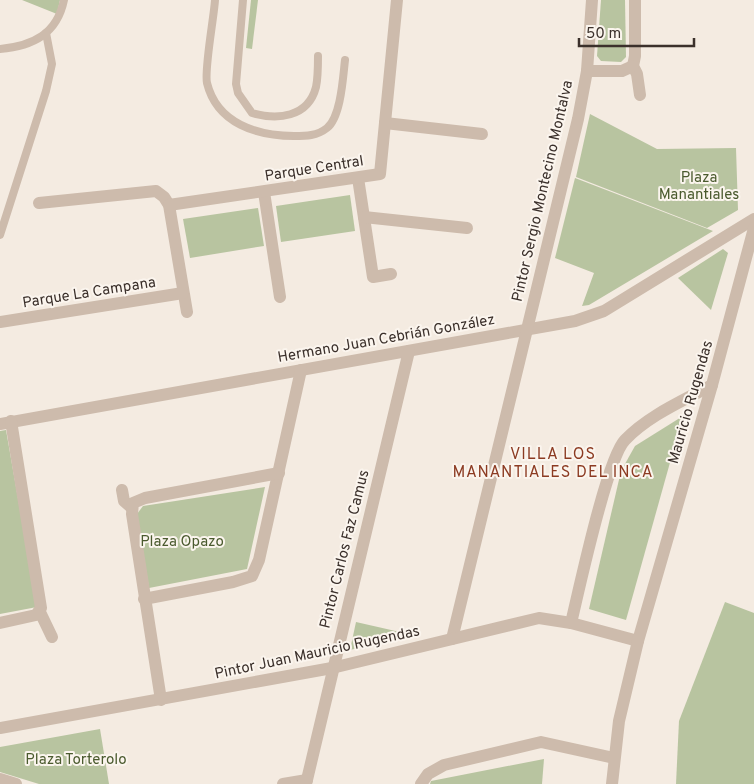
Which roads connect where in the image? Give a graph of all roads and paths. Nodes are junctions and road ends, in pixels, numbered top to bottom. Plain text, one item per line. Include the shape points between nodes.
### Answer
1 (64, 0) edge
2 (215, 0) edge
3 (243, 0) edge
4 (397, 0) edge
5 (592, 0) edge
6 (635, 0) edge
7 (46, 33) junction
8 (0, 49) edge
9 (318, 56) dead end
10 (345, 60) dead end
11 (633, 66) junction
12 (587, 70) junction
13 (640, 95) dead end
14 (384, 124) junction
15 (482, 134) dead end
16 (358, 178) junction
17 (264, 192) junction
18 (39, 203) dead end
19 (169, 205) junction
20 (364, 217) junction
21 (754, 219) edge
22 (467, 228) dead end
23 (754, 228) edge
24 (0, 235) edge
25 (390, 274) dead end
26 (184, 293) junction
27 (280, 297) dead end
28 (187, 312) dead end
29 (0, 322) edge
30 (527, 330) junction
31 (410, 351) junction
32 (301, 370) junction
33 (712, 386) junction
34 (6, 422) edge
35 (279, 473) junction
36 (122, 490) dead end
37 (132, 508) junction
38 (144, 599) junction
39 (40, 612) junction
40 (571, 622) junction
41 (0, 623) edge
42 (52, 636) dead end
43 (452, 639) junction
44 (638, 641) junction
45 (332, 668) junction
46 (161, 700) junction
47 (0, 728) edge
48 (614, 758) junction
49 (0, 779) edge
50 (306, 782) edge
51 (16, 784) edge
52 (283, 784) edge
53 (421, 784) edge
54 (612, 784) edge

1 - 7 lane via 61,12
2 - 10 lane via 207,82 220,108 240,126 283,136 309,136 327,128 332,123 342,90
3 - 9 lane via 236,84 238,94 252,112 288,117 296,114 316,88
4 - 14 street, Parque Central
5 - 12 street, Pintor Sergio Montecino Montalva
6 - 11 street
7 - 8 lane via 38,40
7 - 24 lane via 52,64 46,91
11 - 12 street, Pintor Sergio Montecino Montalva via 622,71
11 - 13 street
12 - 30 street, Pintor Sergio Montecino Montalva
14 - 15 street
14 - 16 street, Parque Central via 380,174
16 - 17 street, Parque Central
16 - 20 street
17 - 19 street, Parque Central
17 - 27 street
18 - 19 street via 156,192
19 - 26 street
20 - 22 street
20 - 25 street via 373,277
21 - 30 street, Hermano Juan Cebrián González via 604,311 575,321
23 - 33 street, Mauricio Rugendas
26 - 28 street
26 - 29 street, Parque La Campana
30 - 31 street, Hermano Juan Cebrián González
30 - 43 street, Pintor Sergio Montecino Montalva
31 - 32 street, Hermano Juan Cebrián González
31 - 45 street, Pintor Carlos Faz Camus
32 - 34 street, Hermano Juan Cebrián González
32 - 35 street
33 - 40 street via 652,418 623,441 611,468
33 - 44 street, Mauricio Rugendas
34 - 39 street via 41,603
35 - 37 street via 145,498 133,503
35 - 38 street via 259,560 252,576
36 - 37 street via 124,501
37 - 38 street
38 - 46 street
39 - 41 street
39 - 42 street
40 - 43 street, Pintor Juan Mauricio Rugendas via 539,618
40 - 44 street, Pintor Juan Mauricio Rugendas
43 - 45 street, Pintor Juan Mauricio Rugendas
44 - 48 street, Mauricio Rugendas via 619,721
45 - 46 street, Pintor Juan Mauricio Rugendas
45 - 50 street, Pintor Carlos Faz Camus
46 - 47 street, Pintor Juan Mauricio Rugendas
48 - 53 street via 541,742 444,765 428,774
48 - 54 street, Mauricio Rugendas
49 - 51 street
50 - 52 street

